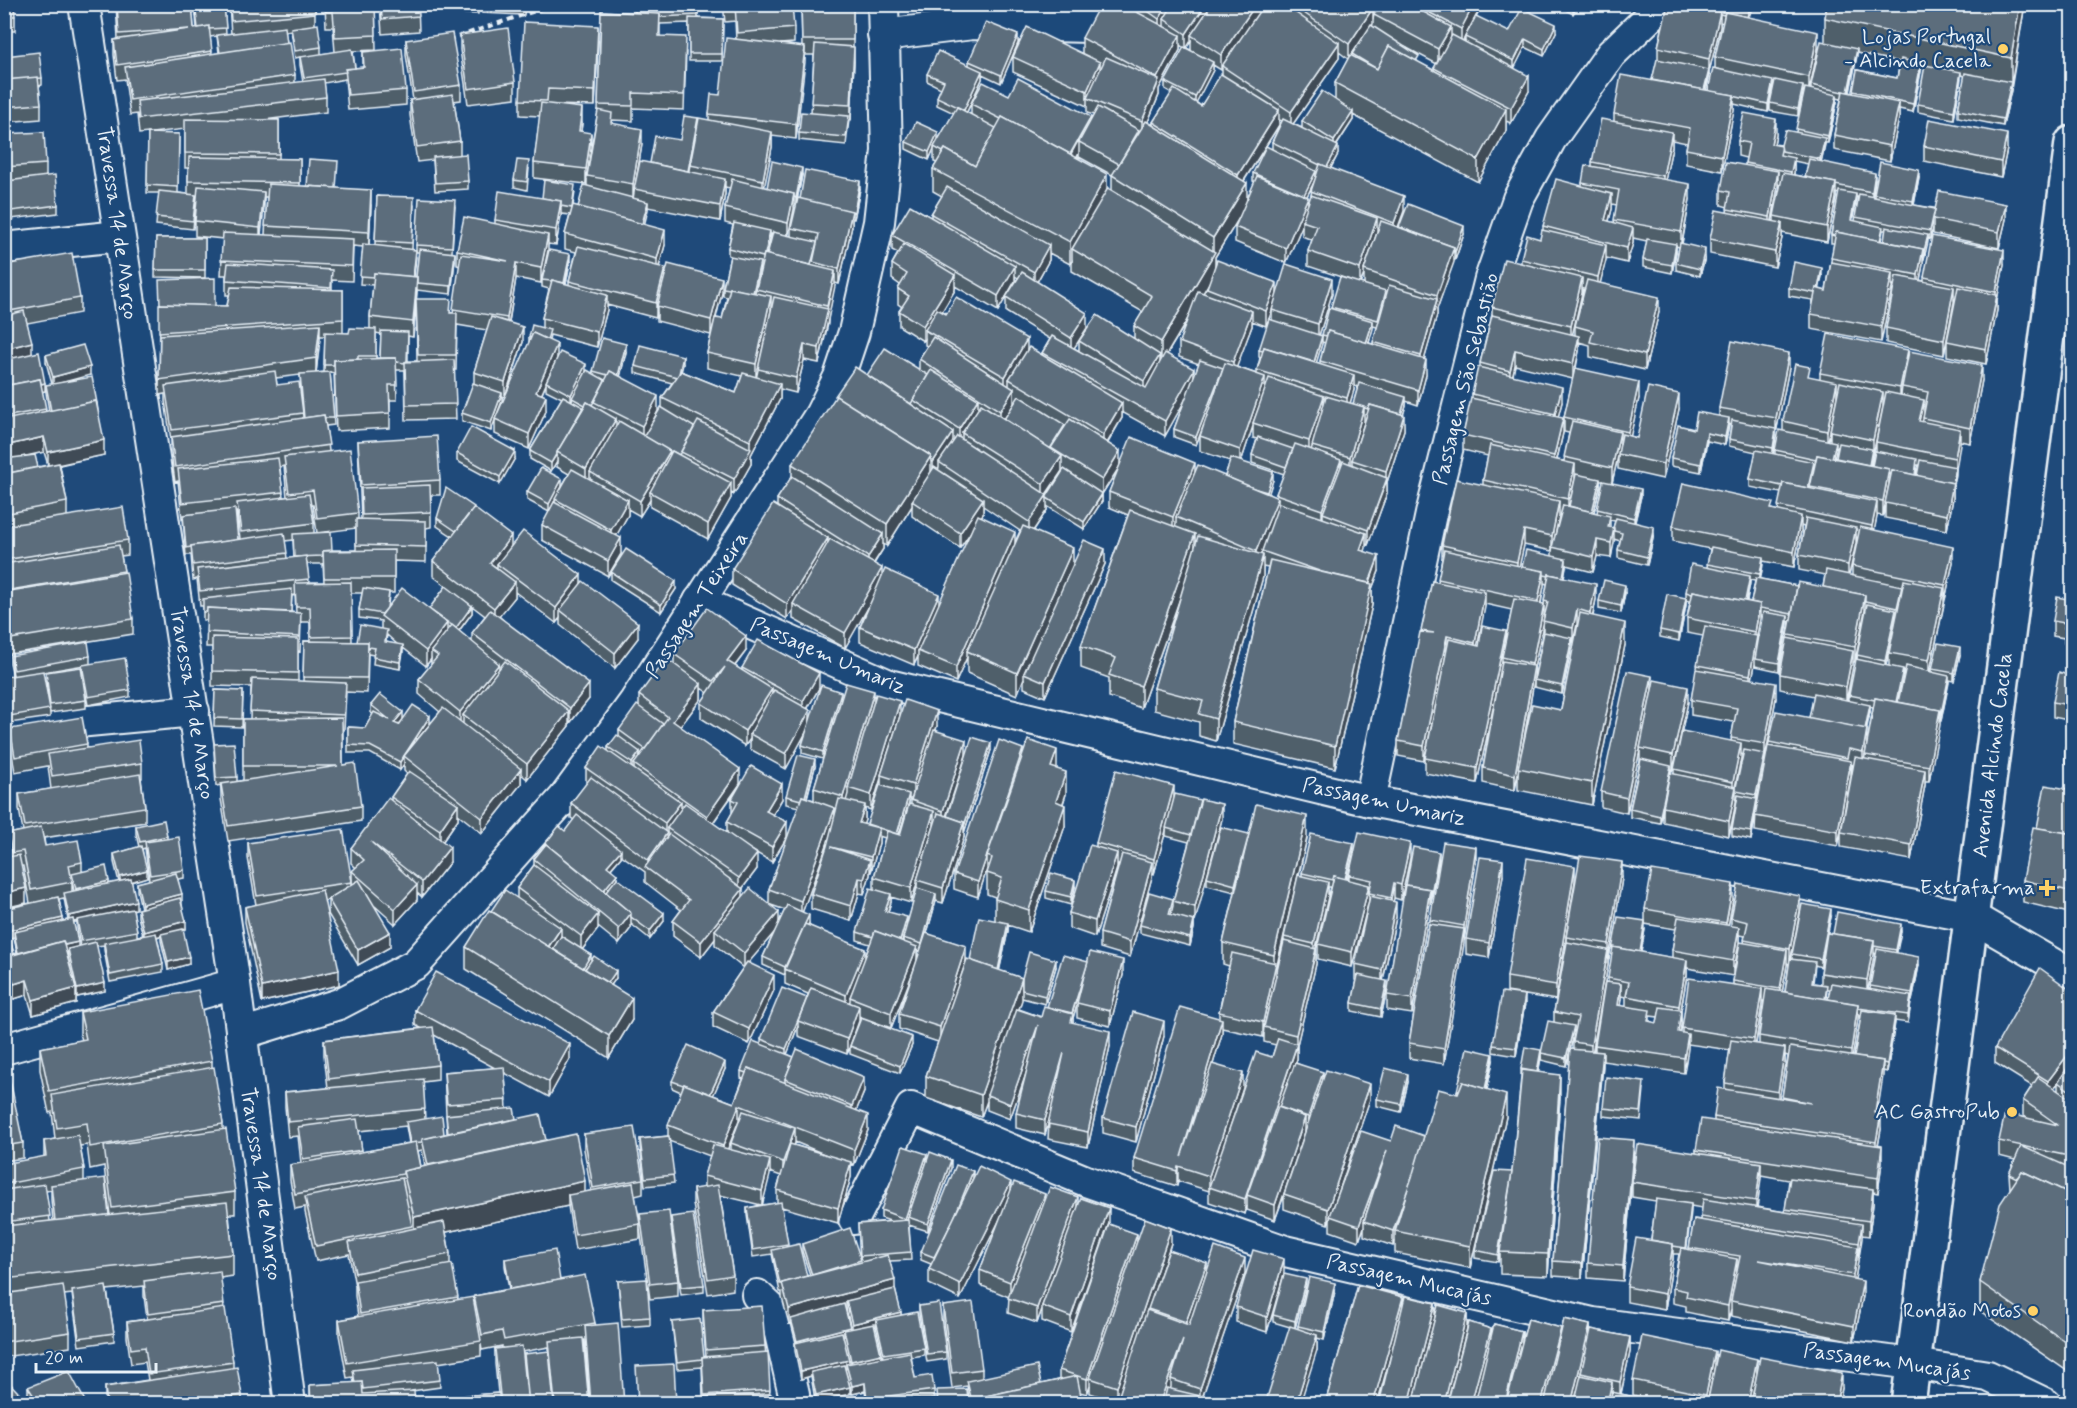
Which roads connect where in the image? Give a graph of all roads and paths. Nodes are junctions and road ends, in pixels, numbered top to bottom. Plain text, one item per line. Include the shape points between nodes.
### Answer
1 (84, 4) edge
2 (556, 4) edge
3 (883, 4) edge
4 (1103, 4) edge
5 (1663, 4) edge
6 (883, 35) junction
7 (445, 41) edge
8 (2072, 158) edge
9 (119, 236) junction
10 (4, 248) edge
11 (699, 601) junction
12 (194, 711) junction
13 (4, 729) edge
14 (1370, 801) junction
15 (1972, 917) junction
16 (2073, 975) edge
17 (235, 984) junction
18 (241, 1034) junction
19 (4, 1049) edge
20 (854, 1219) dead end
21 (757, 1295) dead end
22 (1913, 1364) junction
23 (290, 1404) edge
24 (795, 1404) edge
25 (1908, 1404) edge
26 (2046, 1404) edge

1 - 9 street, Travessa 14 de Março
2 - 7 path
3 - 6 street, Passagem Teixeira
4 - 6 street via 1089,27 973,24
5 - 14 street, Passagem São Sebastião via 1611,54 1551,139 1518,200 1490,279 1431,514
6 - 11 street, Passagem Teixeira via 887,151 879,222 854,332 839,377 820,415
8 - 15 main road, Avenida Alcindo Cacela
9 - 10 street
9 - 12 street, Travessa 14 de Março
11 - 14 street, Passagem Umariz via 889,685
11 - 18 street, Passagem Teixeira via 635,701 564,798 416,964 339,1004
12 - 13 street
12 - 17 street, Travessa 14 de Março
14 - 15 street, Passagem Umariz
15 - 16 street, Passagem Umariz
15 - 22 main road, Avenida Alcindo Cacela
17 - 18 street, Travessa 14 de Março
17 - 19 street
18 - 23 street, Travessa 14 de Março
20 - 22 street, Passagem Mucajás via 910,1108 1086,1181 1285,1251 1593,1323
21 - 24 street via 775,1312
22 - 25 main road, Avenida Alcindo Cacela
22 - 26 street, Passagem Mucajás via 1988,1376

